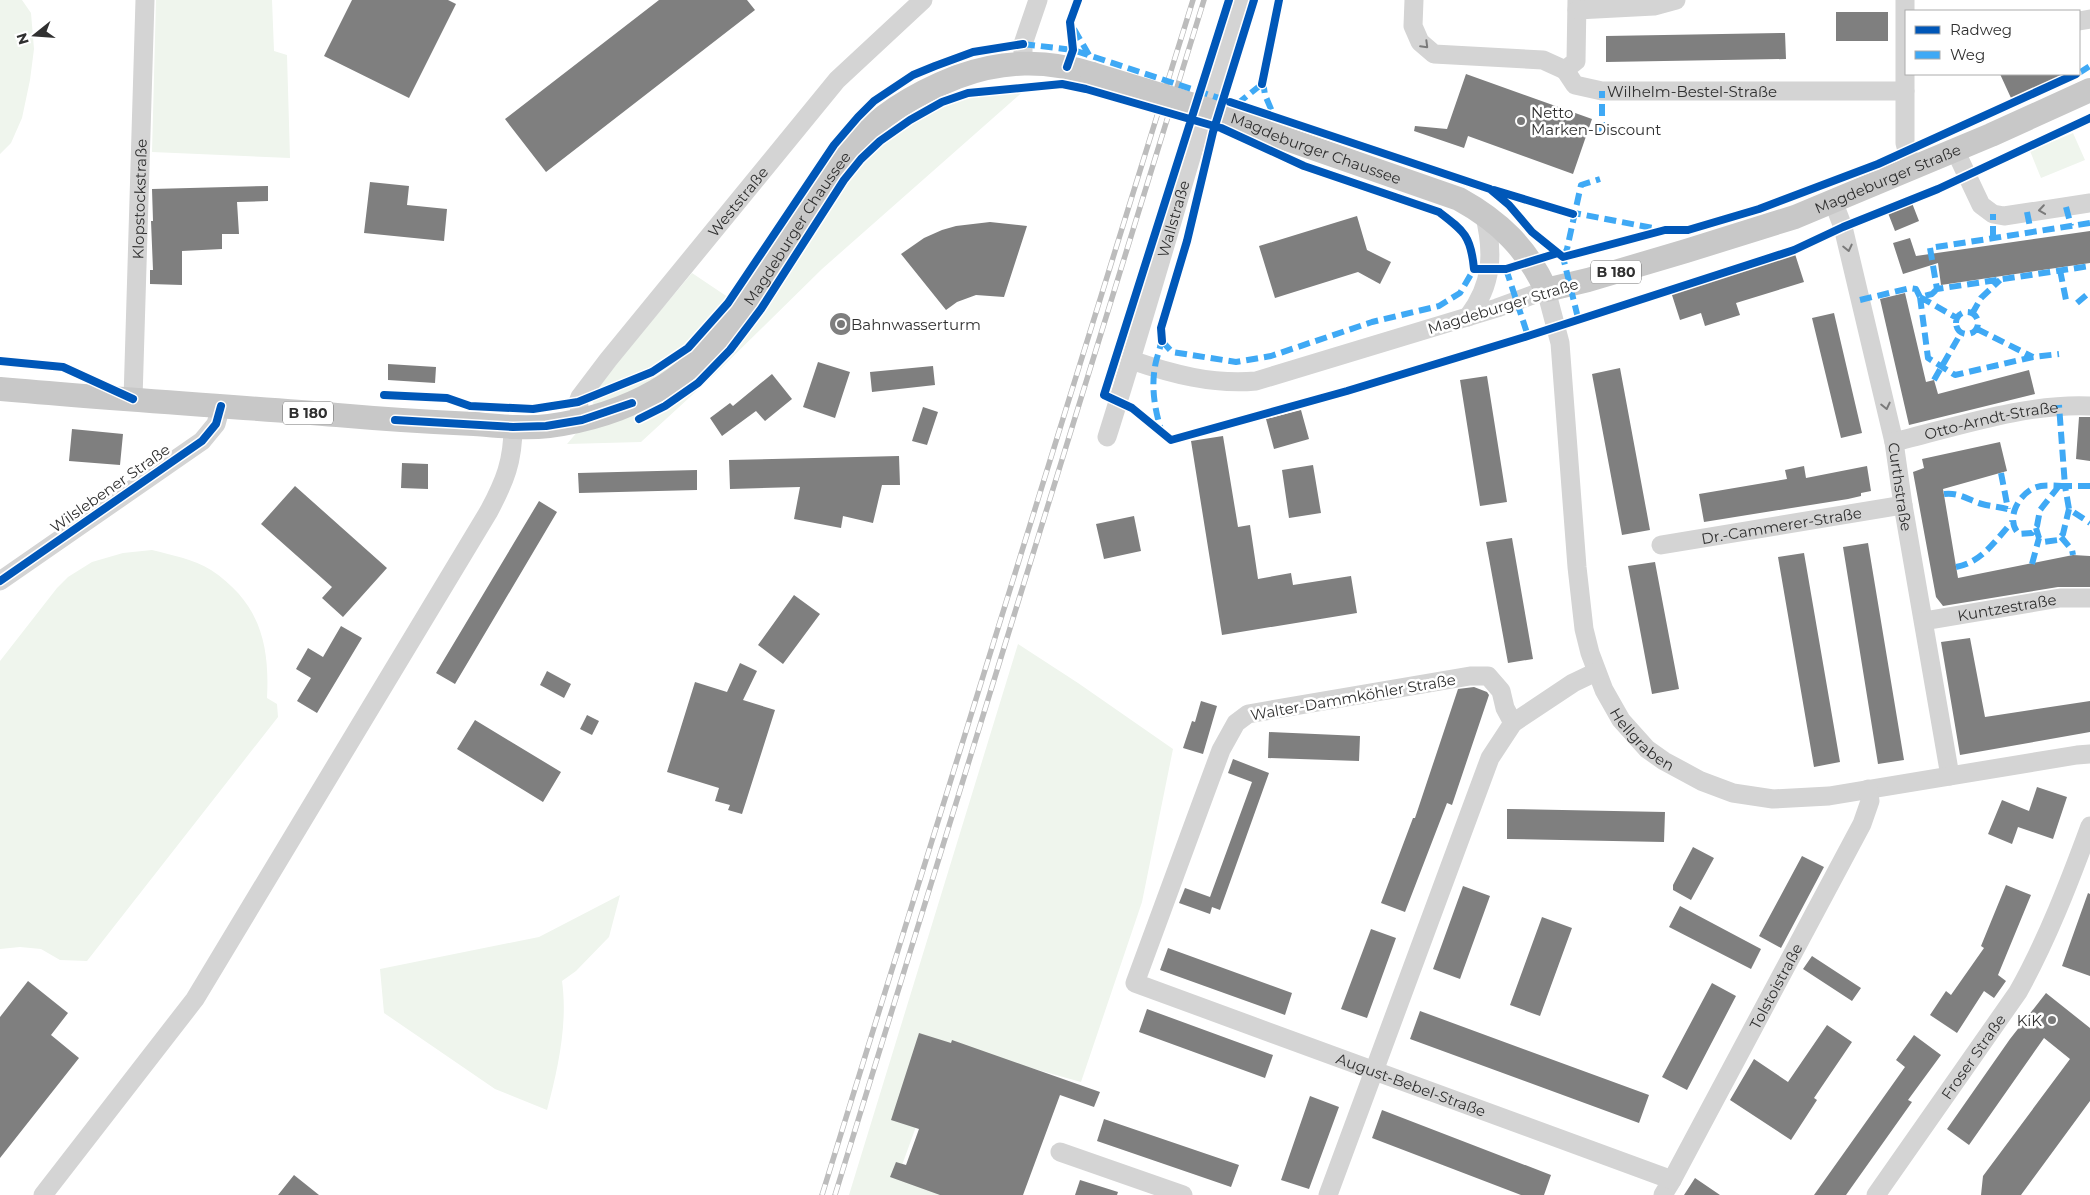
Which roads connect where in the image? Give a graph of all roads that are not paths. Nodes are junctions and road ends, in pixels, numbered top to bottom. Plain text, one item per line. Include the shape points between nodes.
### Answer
1 (145, 0) edge
2 (923, 0) edge
3 (1038, 0) edge
4 (1239, 0) edge
5 (1414, 0) edge
6 (1676, 0) edge
7 (1577, 5) edge
8 (1023, 63) junction
9 (1565, 70) junction
10 (1905, 75) edge
11 (2090, 90) edge
12 (1905, 91) junction
13 (1955, 150) junction
14 (1912, 169) junction
15 (1833, 201) junction
16 (2090, 203) edge
17 (1484, 213) junction
18 (1546, 290) junction
19 (1468, 317) junction
20 (1132, 360) junction
21 (0, 389) edge
22 (133, 399) junction
23 (221, 406) junction
24 (2090, 406) edge
25 (582, 420) junction
26 (513, 426) junction
27 (1107, 437) dead end
28 (1894, 442) junction
29 (1903, 505) junction
30 (1661, 545) dead end
31 (0, 581) edge
32 (2090, 598) edge
33 (1924, 621) junction
34 (1596, 672) junction
35 (1513, 722) junction
36 (2090, 754) edge
37 (1950, 776) junction
38 (1868, 789) junction
39 (2090, 826) edge
40 (1135, 983) joint
41 (1374, 1071) junction
42 (1060, 1152) dead end
43 (1668, 1188) edge
44 (43, 1195) edge
45 (1183, 1195) edge
46 (1328, 1195) edge
47 (1876, 1195) edge

1 - 22 street, Klopstockstraße
2 - 25 street, Weststraße via 837,80 608,360 580,397
3 - 8 street via 1023,44
4 - 20 street, Wallstraße
5 -> 9 street via 1413,26 1420,42 1434,54 1543,60
6 - 7 street via 1654,6
7 - 9 street via 1576,61
8 - 17 main road, Magdeburger Chaussee / B 180, bridge via 1052,63 1251,123 1278,136 1434,189
8 - 25 main road, Magdeburger Chaussee / B 180 via 965,74 919,94 884,117 855,144 828,179 733,322 704,356 655,392
9 - 12 street, Wilhelm-Bestel-Straße via 1575,85 1602,91
10 - 12 street
11 - 13 main road, Magdeburger Straße / B 180
12 - 14 street via 1905,144
13 - 14 main road, Magdeburger Straße / B 180
16 -> 13 street via 2004,216 1993,214 1981,205
14 - 15 main road, Magdeburger Straße / B 180
15 - 18 main road, Magdeburger Straße / B 180 via 1728,239
15 -> 28 street, Curthstraße via 1843,227
17 - 18 main road, Magdeburger Chaussee / B 180 via 1518,245
17 - 19 street via 1490,244 1490,270
18 - 19 street, Magdeburger Straße
18 - 34 street, Hellgraben via 1560,343 1580,599 1584,629
19 - 20 street, Magdeburger Straße via 1256,381 1210,381
20 - 27 street, Wallstraße
21 - 22 main road, Magdeburger Chaussee / B 180
22 - 23 main road, Magdeburger Chaussee / B 180
23 - 26 main road, Magdeburger Chaussee / B 180
23 - 31 street, Wilslebener Straße via 216,424 202,441
24 - 28 street, Otto-Arndt-Straße via 2068,404 2037,408
25 - 26 main road, Magdeburger Chaussee / B 180 via 546,426
26 - 44 street via 509,468 484,519 195,999
28 - 29 street, Curthstraße
29 - 30 street, Dr.-Cammerer-Straße
29 - 33 street, Curthstraße
32 - 33 street, Kuntzestraße via 2060,598
33 - 37 street, Curthstraße
34 - 35 street
34 - 38 street, Hellgraben via 1612,707 1647,749 1701,781 1733,793 1773,799 1808,798
35 - 40 street, Walter-Dammköhler Straße via 1500,690 1488,676 1470,676 1248,714 1236,724 1221,750
35 - 41 street via 1488,766
36 - 37 street, Hellgraben
37 - 38 street, Hellgraben
38 - 43 street, Tolstoistraße via 1870,801 1862,824
39 - 47 street, Froser Straße via 2068,885 2018,992
40 - 41 street, August-Bebel-Straße
41 - 43 street, August-Bebel-Straße
41 - 46 street
42 - 45 street

